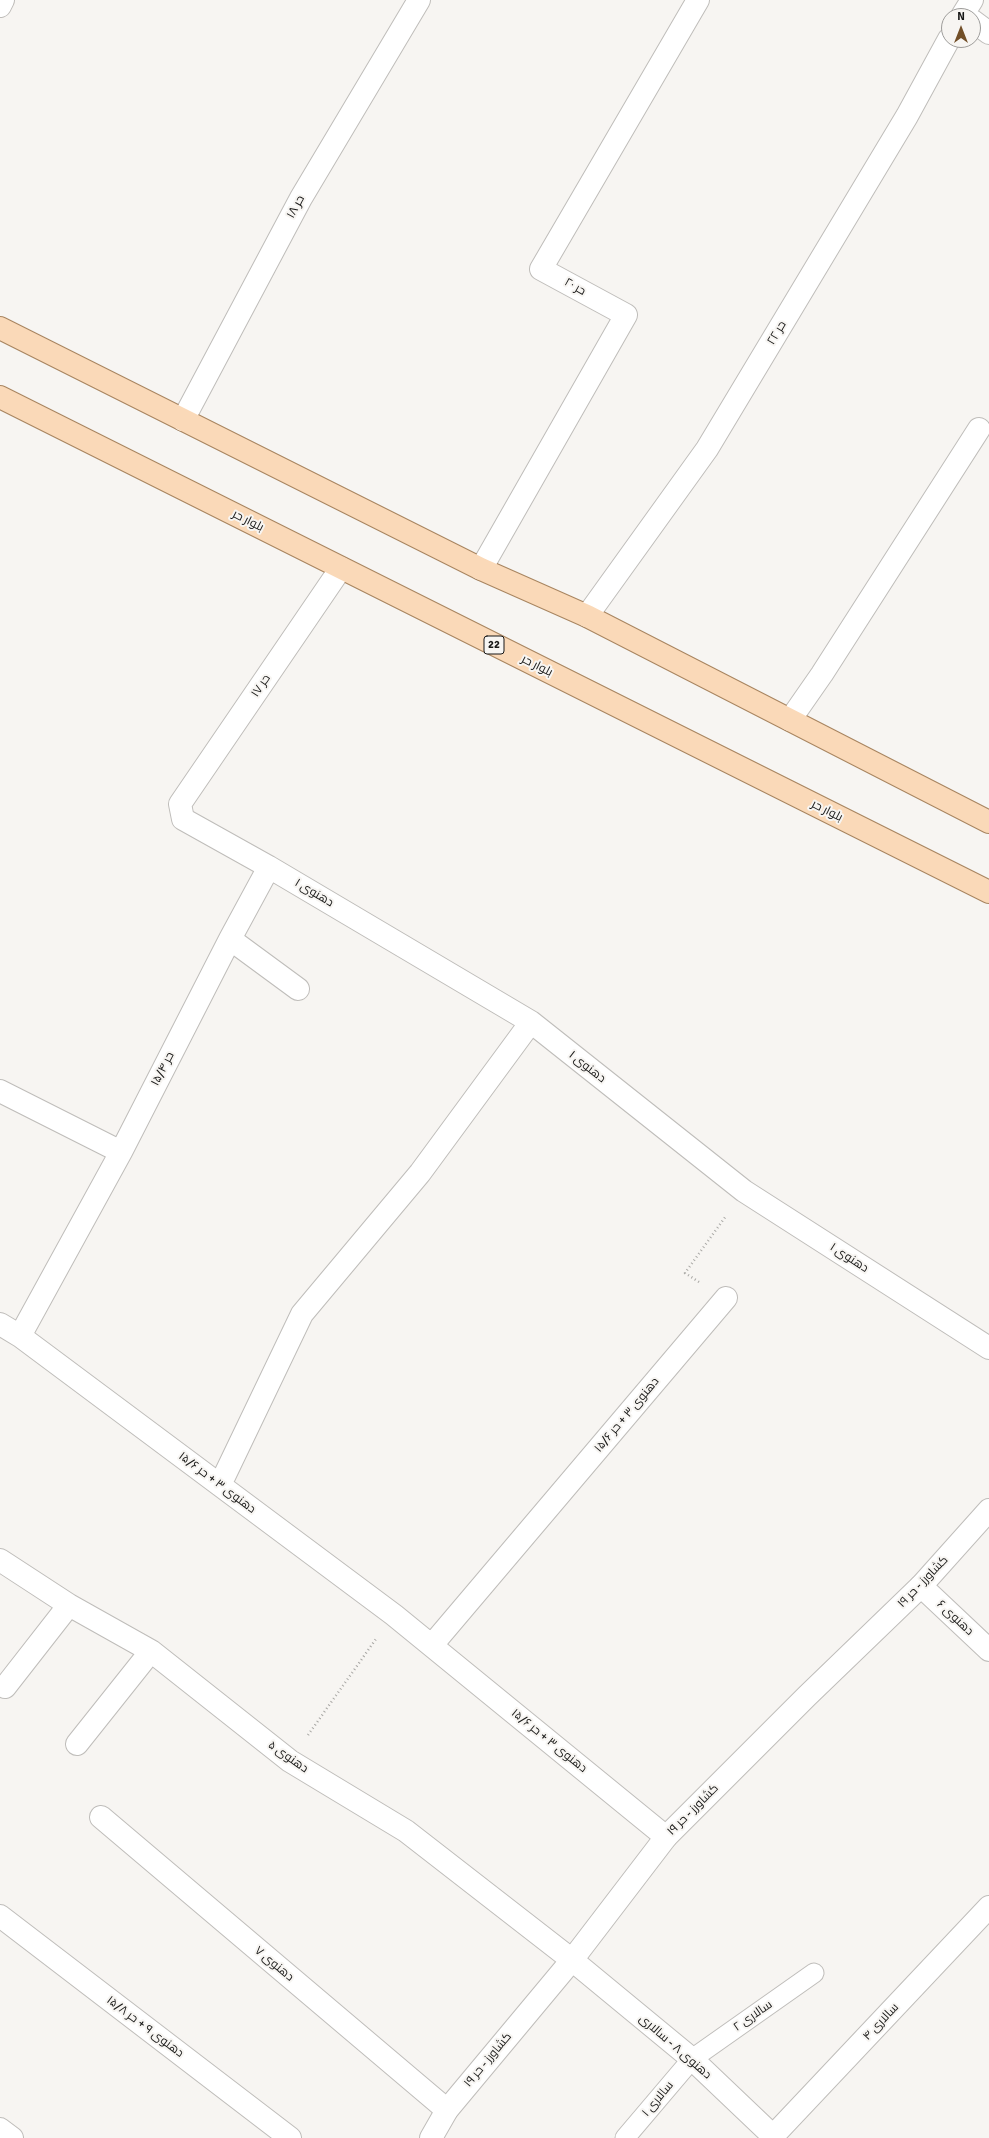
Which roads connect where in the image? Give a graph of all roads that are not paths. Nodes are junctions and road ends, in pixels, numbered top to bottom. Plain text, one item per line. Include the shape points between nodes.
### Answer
1 (3, 0) edge
2 (419, 0) edge
3 (698, 0) edge
4 (0, 6) edge
5 (981, 25) edge
6 (989, 33) edge
7 (945, 48) edge
8 (0, 328) edge
9 (0, 397) edge
10 (183, 420) junction
11 (979, 429) dead end
12 (341, 568) junction
13 (481, 569) junction
14 (587, 616) junction
15 (790, 720) junction
16 (180, 804) joint
17 (989, 822) edge
18 (269, 866) junction
19 (989, 892) edge
20 (230, 939) junction
21 (298, 989) dead end
22 (530, 1022) junction
23 (0, 1092) edge
24 (121, 1152) junction
25 (726, 1298) road end
26 (0, 1324) edge
27 (20, 1336) junction
28 (989, 1348) edge
29 (220, 1485) junction
30 (989, 1510) edge
31 (0, 1560) edge
32 (921, 1586) junction
33 (69, 1604) junction
34 (432, 1645) junction
35 (989, 1650) edge
36 (151, 1651) junction
37 (5, 1687) dead end
38 (77, 1744) dead end
39 (101, 1817) dead end
40 (666, 1837) junction
41 (989, 1907) edge
42 (0, 1916) edge
43 (572, 1960) junction
44 (814, 1973) dead end
45 (692, 2059) junction
46 (447, 2110) junction
47 (0, 2129) edge
48 (774, 2137) edge
49 (12, 2138) edge
50 (290, 2138) edge
51 (430, 2138) edge
52 (625, 2138) edge

1 - 4 street
2 - 10 street, حر ۱۸ via 301,198
3 - 13 street, حر ۲۰ via 541,269 626,315
5 - 6 street
7 - 14 street, حر ۲۲ via 903,123 707,449
8 - 10 main road
9 - 12 main road, بلوار حر / 22
10 - 13 main road
11 - 15 street
12 - 16 street, حر ۱۷
12 - 19 main road, بلوار حر / 22
13 - 14 main road
14 - 15 main road
15 - 17 main road
16 - 18 street, دهنوی ۱ via 183,819
18 - 20 street, حر ۱۵/۴
18 - 22 street, دهنوی ۱
20 - 21 street
20 - 24 street, حر ۱۵/۴
22 - 28 street, دهنوی ۱ via 744,1191
22 - 29 street via 420,1174 302,1314
23 - 24 street
24 - 27 street, حر ۱۵/۴
25 - 34 street, دهنوی ۳ + حر ۱۵/۶
26 - 27 street, دهنوی ۳ + حر ۱۵/۶
27 - 29 street, دهنوی ۳ + حر ۱۵/۶
29 - 34 street, دهنوی ۳ + حر ۱۵/۶
30 - 32 street, کشاورز - حر ۱۹
31 - 33 street, دهنوی ۵
32 - 35 street, دهنوی ۶
32 - 40 street, کشاورز - حر ۱۹
33 - 36 street, دهنوی ۵
33 - 37 street
34 - 40 street, دهنوی ۳ + حر ۱۵/۶
36 - 38 street
36 - 43 street, دهنوی ۵ via 290,1760 406,1831
39 - 46 street, دهنوی ۷
40 - 43 street, کشاورز - حر ۱۹
41 - 48 street, سالاری ۴
42 - 50 street, دهنوی ۹ + حر ۱۵/۸
43 - 45 street, دهنوی ۸ - سالاری
43 - 46 street, کشاورز - حر ۱۹
44 - 45 lane, سالاری ۲
45 - 48 street, دهنوی ۸ - سالاری
45 - 52 lane, سالاری ۱
46 - 51 street, کشاورز - حر ۱۹
47 - 49 street

